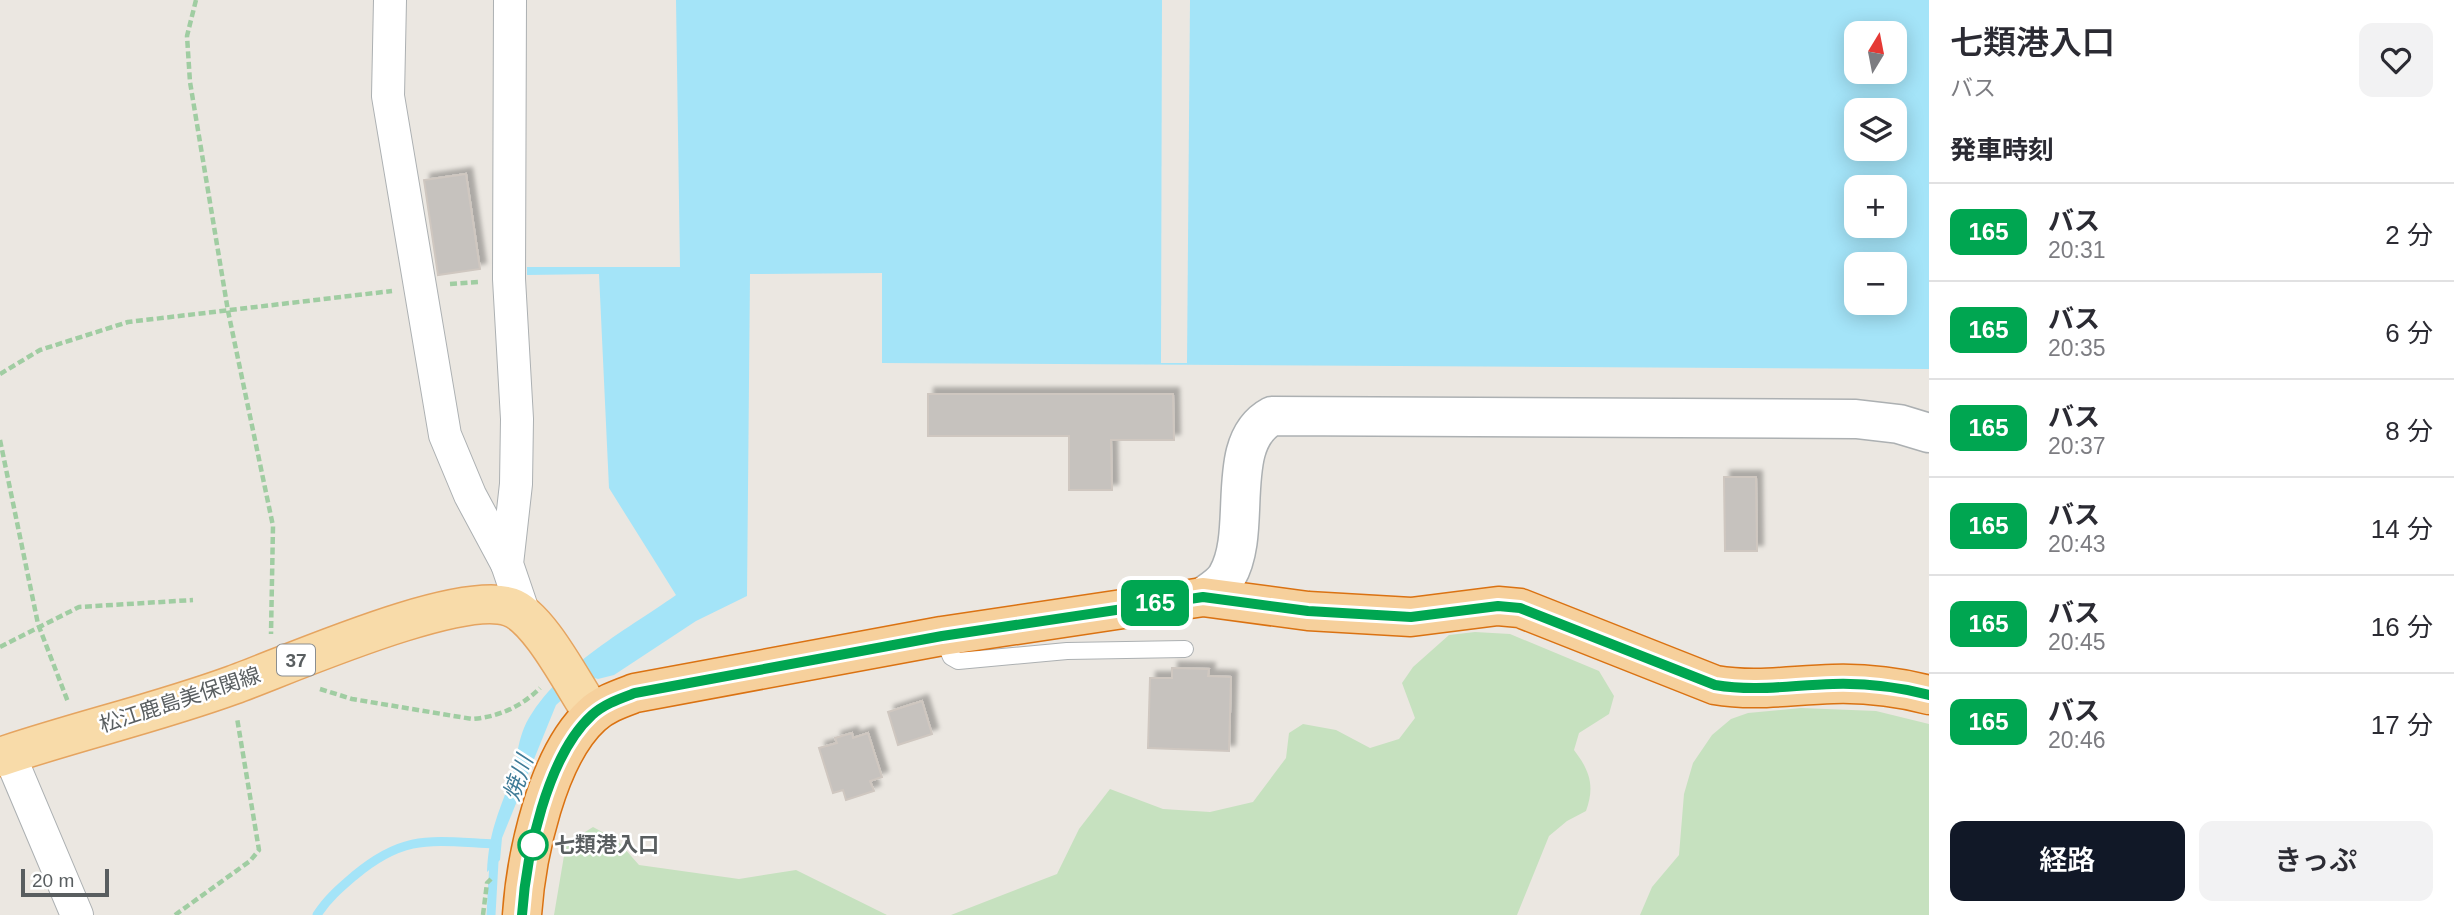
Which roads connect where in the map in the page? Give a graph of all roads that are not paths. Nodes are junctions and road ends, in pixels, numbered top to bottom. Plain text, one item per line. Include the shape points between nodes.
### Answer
1 (390, 0) edge
2 (510, 0) edge
3 (1929, 433) edge
4 (507, 564) junction
5 (1203, 597) junction
6 (524, 614) junction
7 (942, 636) junction
8 (1185, 649) dead end
9 (574, 687) junction
10 (1929, 695) edge
11 (5, 755) edge
12 (77, 915) edge
13 (522, 915) edge

1 - 4 street via 388,96 445,435
2 - 4 street via 509,279 517,419
3 - 5 street via 1856,419 1272,416 1262,421 1247,444 1232,566 1225,579
4 - 6 street
5 - 7 highway
5 - 10 highway via 1308,611 1411,617 1498,606 1520,608 1715,685 1744,690 1874,685
6 - 9 main road
6 - 11 main road, 松江鹿島美保関線 / 37 via 498,603 466,605 324,649 232,685
7 - 8 lane via 951,657 958,661 1067,651
7 - 9 highway via 612,701
9 - 13 highway via 564,752 539,819
11 - 12 street

